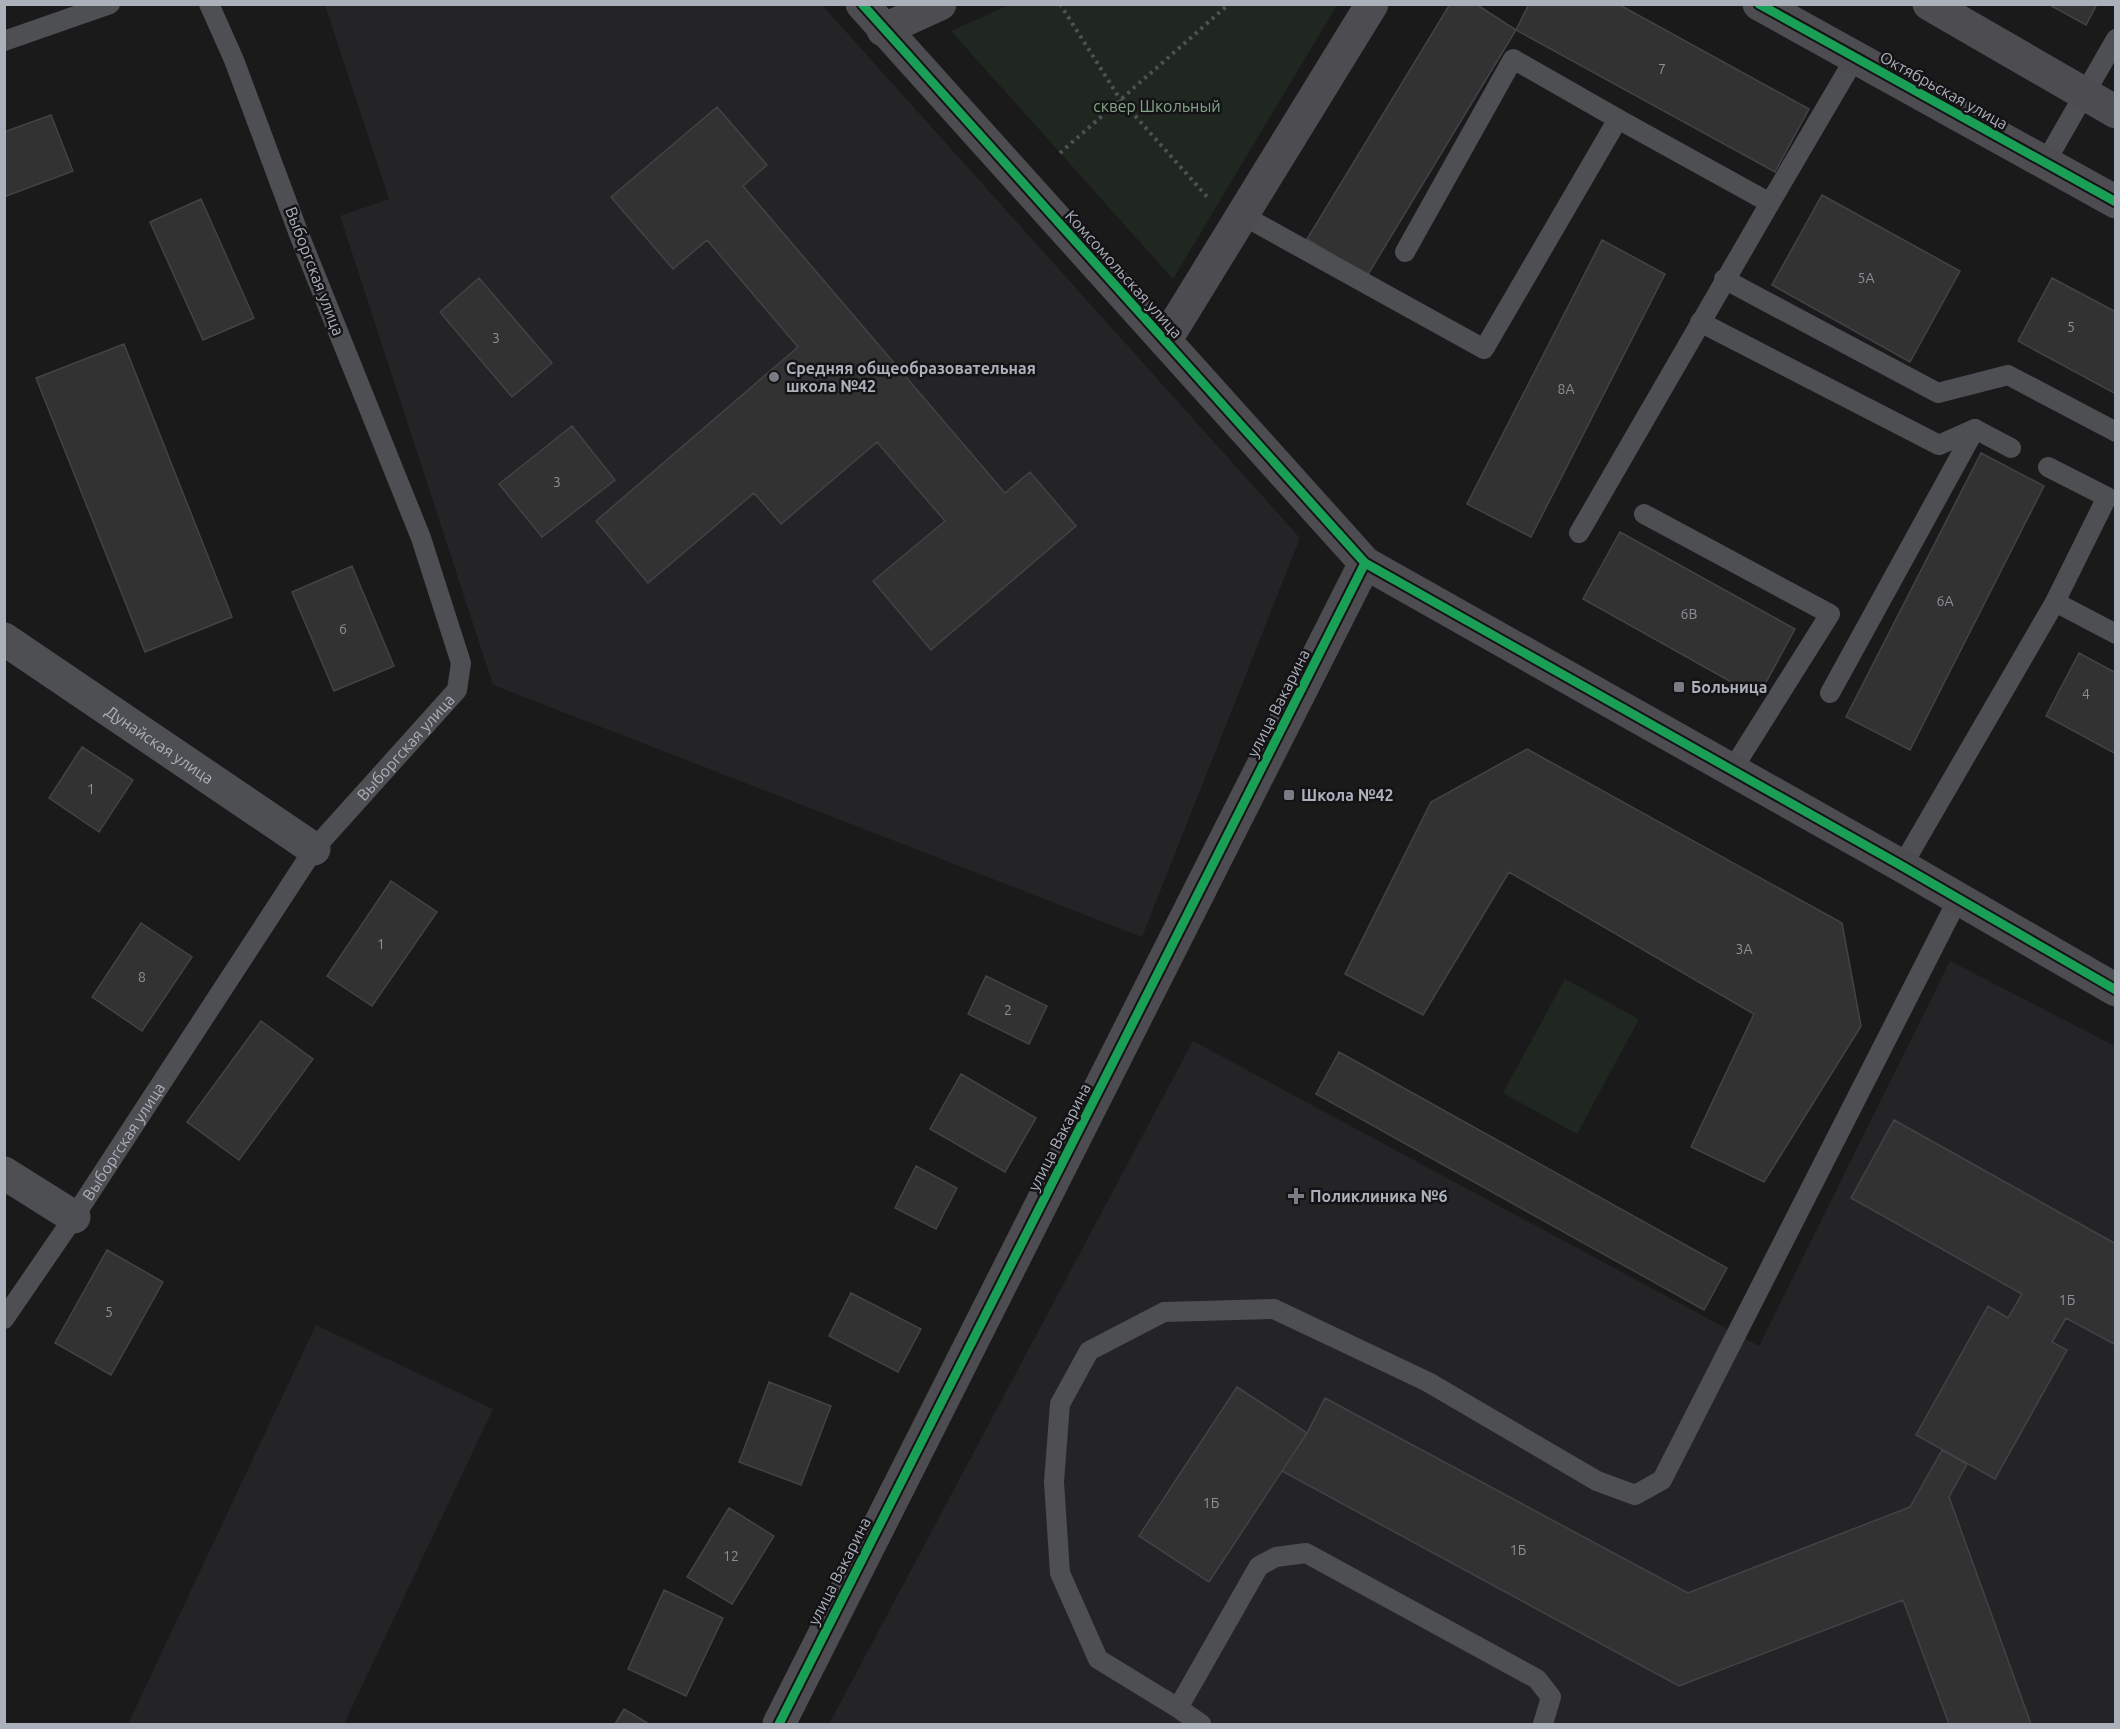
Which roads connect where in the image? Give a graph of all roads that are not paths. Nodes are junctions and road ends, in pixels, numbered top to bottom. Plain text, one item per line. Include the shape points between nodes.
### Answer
1 (110, 4) edge
2 (209, 4) edge
3 (862, 4) edge
4 (940, 4) edge
5 (1372, 4) edge
6 (1759, 4) edge
7 (1929, 4) edge
8 (883, 30) junction
9 (2115, 39) edge
10 (4, 41) edge
11 (1855, 58) junction
12 (2085, 95) junction
13 (2115, 112) edge
14 (1618, 119) junction
15 (2045, 163) junction
16 (2115, 202) edge
17 (1770, 203) junction
18 (1229, 211) junction
19 (1405, 252) dead end
20 (1724, 279) junction
21 (1700, 322) junction
22 (1165, 341) junction
23 (1976, 429) junction
24 (2115, 432) edge
25 (2011, 448) dead end
26 (2048, 467) dead end
27 (1644, 514) dead end
28 (1579, 533) dead end
29 (1365, 563) junction
30 (2055, 602) junction
31 (2115, 634) edge
32 (4, 639) edge
33 (1830, 693) dead end
34 (1732, 770) junction
35 (314, 849) junction
36 (1902, 866) junction
37 (1958, 899) junction
38 (2115, 990) edge
39 (4, 1173) edge
40 (74, 1217) junction
41 (4, 1319) edge
42 (1178, 1708) junction
43 (778, 1725) edge
44 (1201, 1725) edge
45 (1543, 1725) edge

1 - 10 lane
2 - 35 lane, Выборгская улица via 421,538 461,663 457,690
3 - 8 street, Комсомольская улица
4 - 8 street
5 - 18 street
6 - 11 street, Октябрьская улица
7 - 12 street
8 - 22 street, Комсомольская улица
9 - 12 lane
11 - 15 street, Октябрьская улица
11 - 17 lane
12 - 13 street
12 - 15 lane
14 - 17 lane
14 - 18 lane via 1484,349
14 - 19 lane via 1513,59
15 - 16 street, Октябрьская улица
17 - 20 lane
18 - 22 street
20 - 21 lane
20 - 24 lane via 1938,393 2008,375
21 - 23 lane via 1940,445
21 - 28 lane
22 - 29 street, Комсомольская улица
23 - 25 lane
23 - 33 lane
26 - 30 lane via 2107,497
27 - 34 lane via 1830,614
29 - 34 street, Комсомольская улица
29 - 43 street, улица Вакарина
30 - 31 lane
30 - 36 lane
32 - 35 street, Дунайская улица
34 - 36 street, Комсомольская улица
35 - 40 lane, Выборгская улица
36 - 37 street, Комсомольская улица
37 - 38 street, Комсомольская улица
37 - 42 lane via 1662,1480 1635,1495 1597,1481 1428,1382 1274,1309 1164,1312 1089,1351 1060,1404 1054,1482 1060,1573 1098,1659
39 - 40 street
40 - 41 lane, Выборгская улица
42 - 44 lane
42 - 45 lane via 1259,1566 1276,1557 1306,1553 1538,1679 1551,1697

